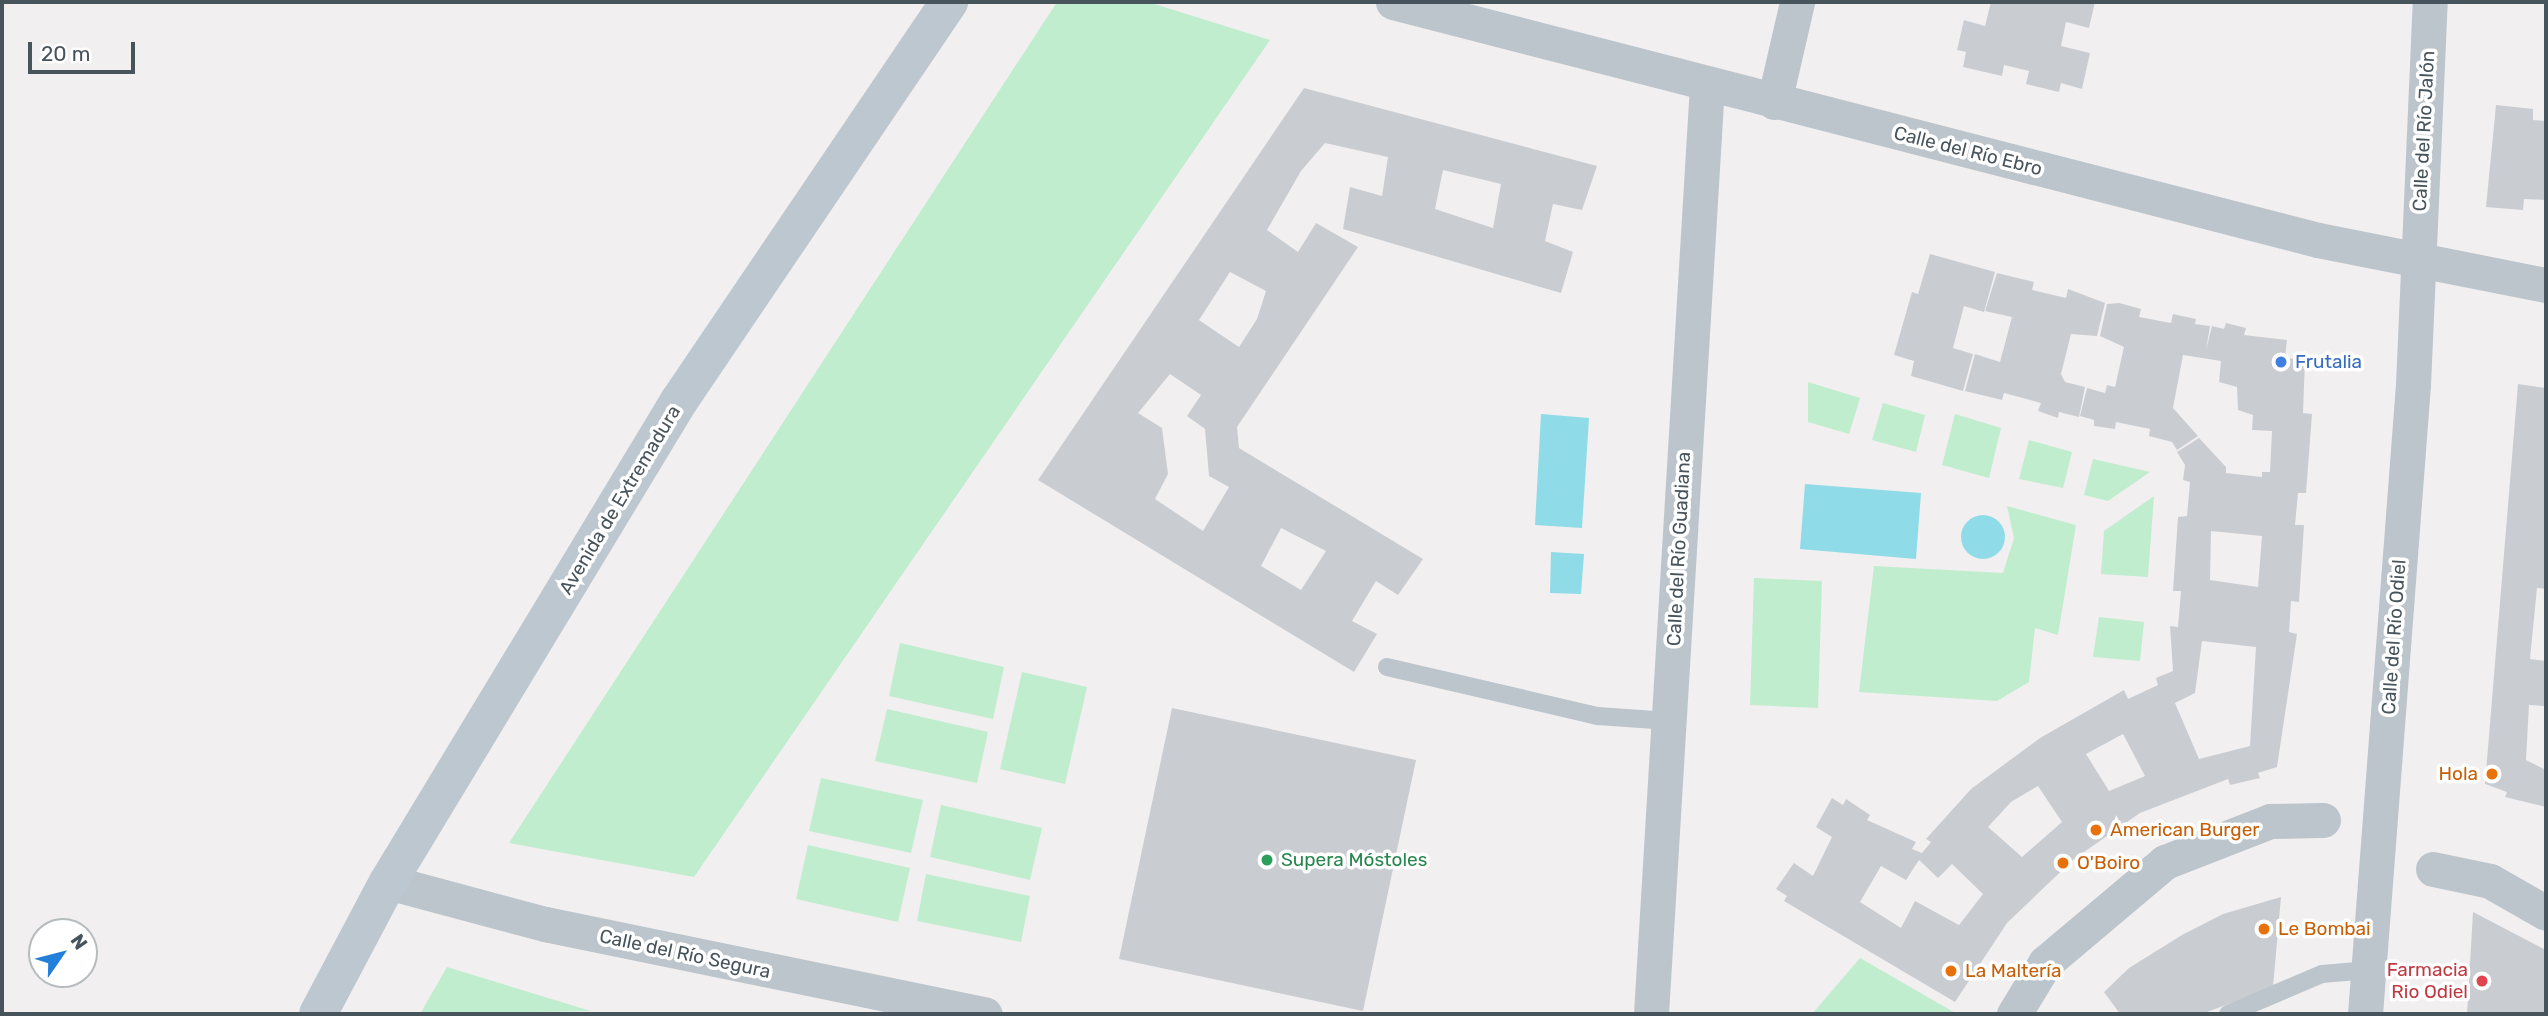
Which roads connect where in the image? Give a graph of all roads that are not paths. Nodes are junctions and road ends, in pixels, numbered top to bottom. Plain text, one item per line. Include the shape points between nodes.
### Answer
1 (949, 2) edge
2 (1394, 2) edge
3 (1797, 2) edge
4 (2430, 2) edge
5 (1707, 84) junction
6 (1774, 102) junction
7 (2418, 260) junction
8 (2546, 285) edge
9 (1387, 667) dead end
10 (1669, 721) junction
11 (2323, 820) dead end
12 (2433, 869) dead end
13 (388, 882) junction
14 (2546, 913) edge
15 (2369, 970) junction
16 (318, 1014) edge
17 (985, 1014) edge
18 (1651, 1014) edge
19 (2014, 1014) edge
20 (2228, 1014) edge
21 (2365, 1014) edge

1 - 13 street, Avenida de Extremadura via 679,401
2 - 5 street, Calle del Río Ebro
3 - 6 street
4 - 7 street, Calle del Río Jalón
5 - 6 street, Calle del Río Ebro
5 - 10 street, Calle del Río Guadiana
6 - 7 street, Calle del Río Ebro via 2318,240
7 - 8 street, Calle del Río Ebro
7 - 15 street, Calle del Río Odiel
9 - 10 lane via 1598,716
10 - 18 street, Calle del Río Guadiana
11 - 19 street via 2270,821 2165,862 2045,963
12 - 14 street via 2490,881
13 - 16 street, Avenida de Extremadura
13 - 17 street, Calle del Río Segura via 545,924
15 - 20 lane via 2322,974
15 - 21 street, Calle del Río Odiel

